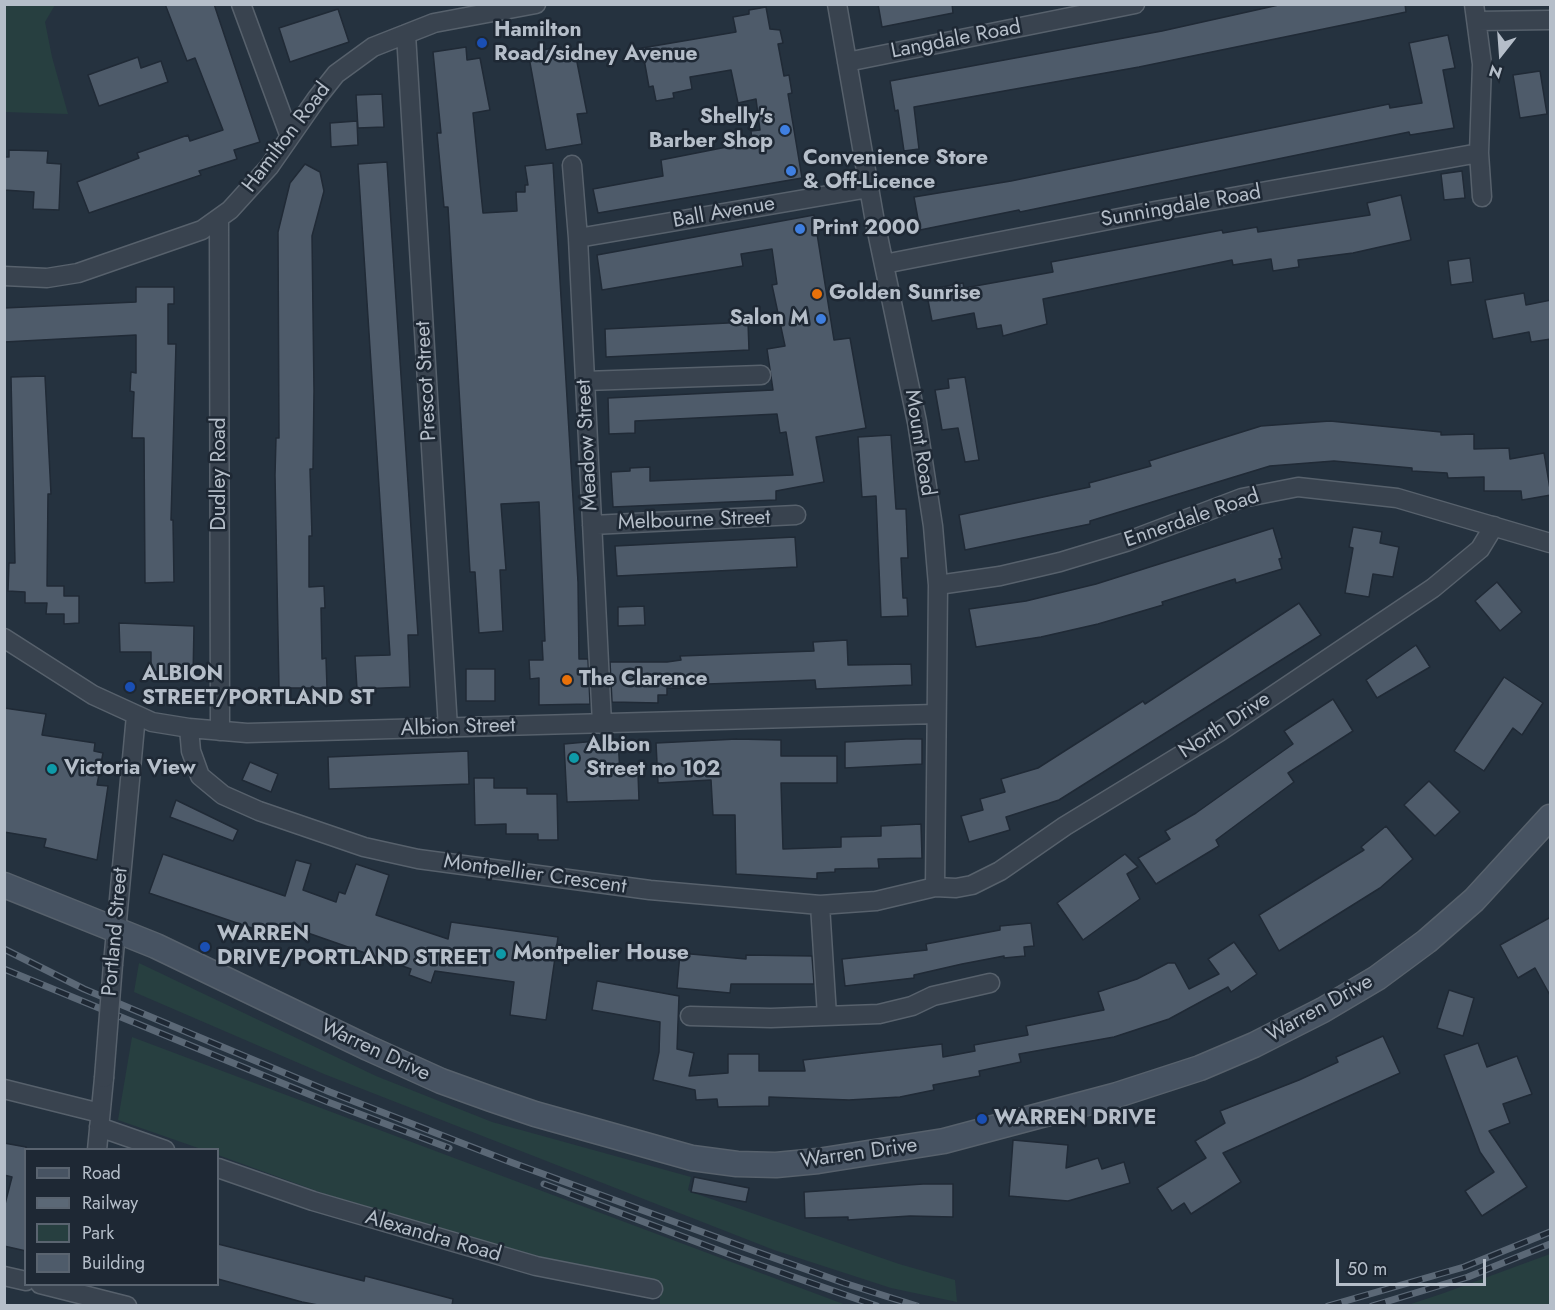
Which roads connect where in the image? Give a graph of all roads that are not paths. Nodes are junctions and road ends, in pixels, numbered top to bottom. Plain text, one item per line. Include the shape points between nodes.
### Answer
1 (241, 4) edge
2 (536, 4) edge
3 (837, 4) edge
4 (1135, 4) edge
5 (509, 7) edge
6 (1476, 13) edge
7 (1551, 20) edge
8 (406, 34) junction
9 (847, 62) junction
10 (290, 137) junction
11 (1479, 153) junction
12 (572, 165) dead end
13 (869, 188) junction
14 (1482, 197) dead end
15 (219, 218) junction
16 (578, 238) junction
17 (884, 264) junction
18 (4, 276) edge
19 (761, 375) dead end
20 (585, 381) junction
21 (796, 515) dead end
22 (592, 525) junction
23 (1494, 526) junction
24 (1551, 543) edge
25 (938, 585) junction
26 (4, 638) edge
27 (934, 714) junction
28 (136, 715) junction
29 (602, 724) junction
30 (189, 728) junction
31 (448, 728) junction
32 (220, 731) junction
33 (1551, 817) edge
34 (4, 885) edge
35 (934, 887) junction
36 (820, 905) junction
37 (118, 930) junction
38 (990, 983) dead end
39 (827, 1016) junction
40 (690, 1017) dead end
41 (4, 1089) edge
42 (100, 1120) junction
43 (97, 1148) edge
44 (163, 1148) edge
45 (219, 1168) edge
46 (4, 1276) edge
47 (24, 1281) edge
48 (48, 1286) edge
49 (653, 1289) dead end
50 (82, 1295) edge
51 (127, 1305) edge

1 - 10 street
2 - 5 street, Hamilton Road
3 - 9 street, Mount Road
4 - 9 street, Langdale Road
5 - 8 street, Hamilton Road via 434,23
6 - 7 street
6 - 11 street via 1482,64
8 - 10 street, Hamilton Road via 373,48 336,74
8 - 31 street, Prescot Street
9 - 13 street, Mount Road
10 - 15 street, Hamilton Road via 269,167
11 - 14 street
11 - 17 street, Sunningdale Road
12 - 16 street, Meadow Street
13 - 16 street, Ball Avenue
13 - 17 street, Mount Road
15 - 18 street, Hamilton Road via 202,230 78,273 47,278
15 - 32 street, Dudley Road
16 - 20 street, Meadow Street
17 - 25 street, Mount Road via 917,422
19 - 20 street
20 - 22 street, Meadow Street
21 - 22 street, Melbourne Street
22 - 29 street, Meadow Street
23 - 24 street, Ennerdale Road
23 - 25 street, Ennerdale Road via 1397,498 1298,487 1242,498 1060,562
23 - 35 street, North Drive via 1480,549 1433,588 1219,732 1065,826 1000,871 972,885
25 - 27 street, Mount Road
26 - 28 street, Albion Street via 93,695
27 - 29 street, Albion Street
27 - 35 street, Mount Road
28 - 30 street, Albion Street
28 - 37 street, Portland Street
29 - 31 street, Albion Street
30 - 32 street, Albion Street
30 - 36 street, Montpellier Crescent via 191,751 200,776 223,795 364,847 538,877
31 - 32 street, Albion Street
33 - 37 street, Warren Drive via 1474,900 1427,941 1377,978 1254,1045 1200,1068 1117,1095 944,1141 776,1165 692,1158 491,1100 368,1048
34 - 37 street, Warren Drive
35 - 36 street, Montpellier Crescent via 876,901
36 - 39 street
37 - 42 street, Portland Street, bridge
38 - 39 street via 879,1014
39 - 40 street
41 - 42 street
42 - 43 street, Portland Street
42 - 44 street
45 - 49 street, Alexandra Road via 324,1205 536,1266
46 - 47 street
48 - 50 street
50 - 51 street

